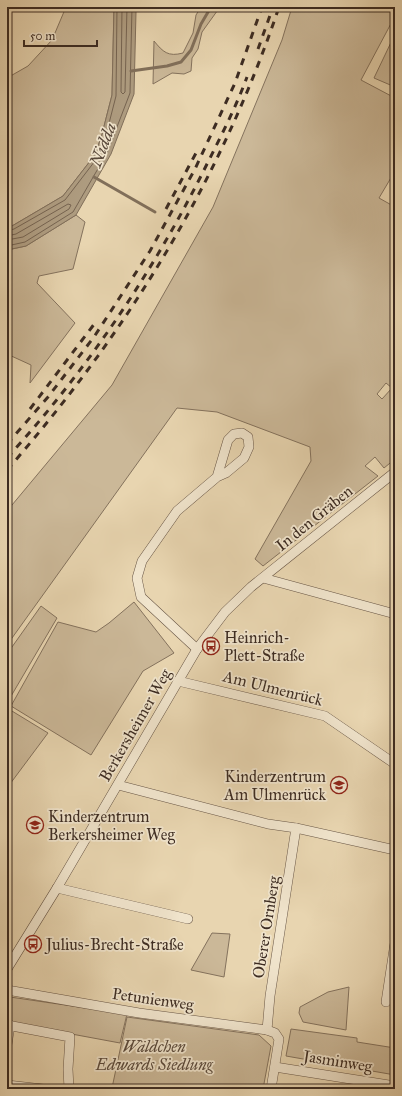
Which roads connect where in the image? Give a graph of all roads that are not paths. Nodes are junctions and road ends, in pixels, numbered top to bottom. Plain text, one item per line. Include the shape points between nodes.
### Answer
1 (395, 472) edge
2 (217, 477) junction
3 (263, 578) junction
4 (251, 587) joint
5 (395, 614) edge
6 (197, 648) junction
7 (178, 681) junction
8 (395, 764) edge
9 (118, 785) junction
10 (296, 828) junction
11 (395, 850) edge
12 (58, 888) junction
13 (188, 919) dead end
14 (395, 943) edge
15 (7, 969) edge
16 (7, 990) edge
17 (386, 1002) dead end
18 (9, 1025) edge
19 (267, 1030) junction
20 (7, 1045) edge
21 (275, 1066) junction
22 (7, 1085) edge
23 (391, 1087) edge
24 (43, 1089) edge
25 (69, 1089) edge
26 (271, 1089) edge

1 - 3 street, In den Gräben
2 - 2 street via 244,458 250,447 248,437 242,433 234,434 228,440
2 - 6 street via 177,511 142,561 137,578 141,597
3 - 4 street, In den Gräben
3 - 5 street
4 - 6 street, Berkersheimer Weg via 225,612
6 - 7 street, Berkersheimer Weg
7 - 8 street, Am Ulmenrück via 325,716
7 - 9 street, Berkersheimer Weg
9 - 10 street via 268,824
9 - 12 street, Berkersheimer Weg
10 - 11 street
10 - 19 street, Oberer Ornberg
12 - 13 street
12 - 15 street, Berkersheimer Weg
14 - 17 street
16 - 19 street, Petunienweg via 139,1013
18 - 20 street
18 - 25 street via 70,1037
19 - 21 street via 275,1033 279,1039
21 - 23 street, Jasminweg
21 - 26 street
22 - 24 street

